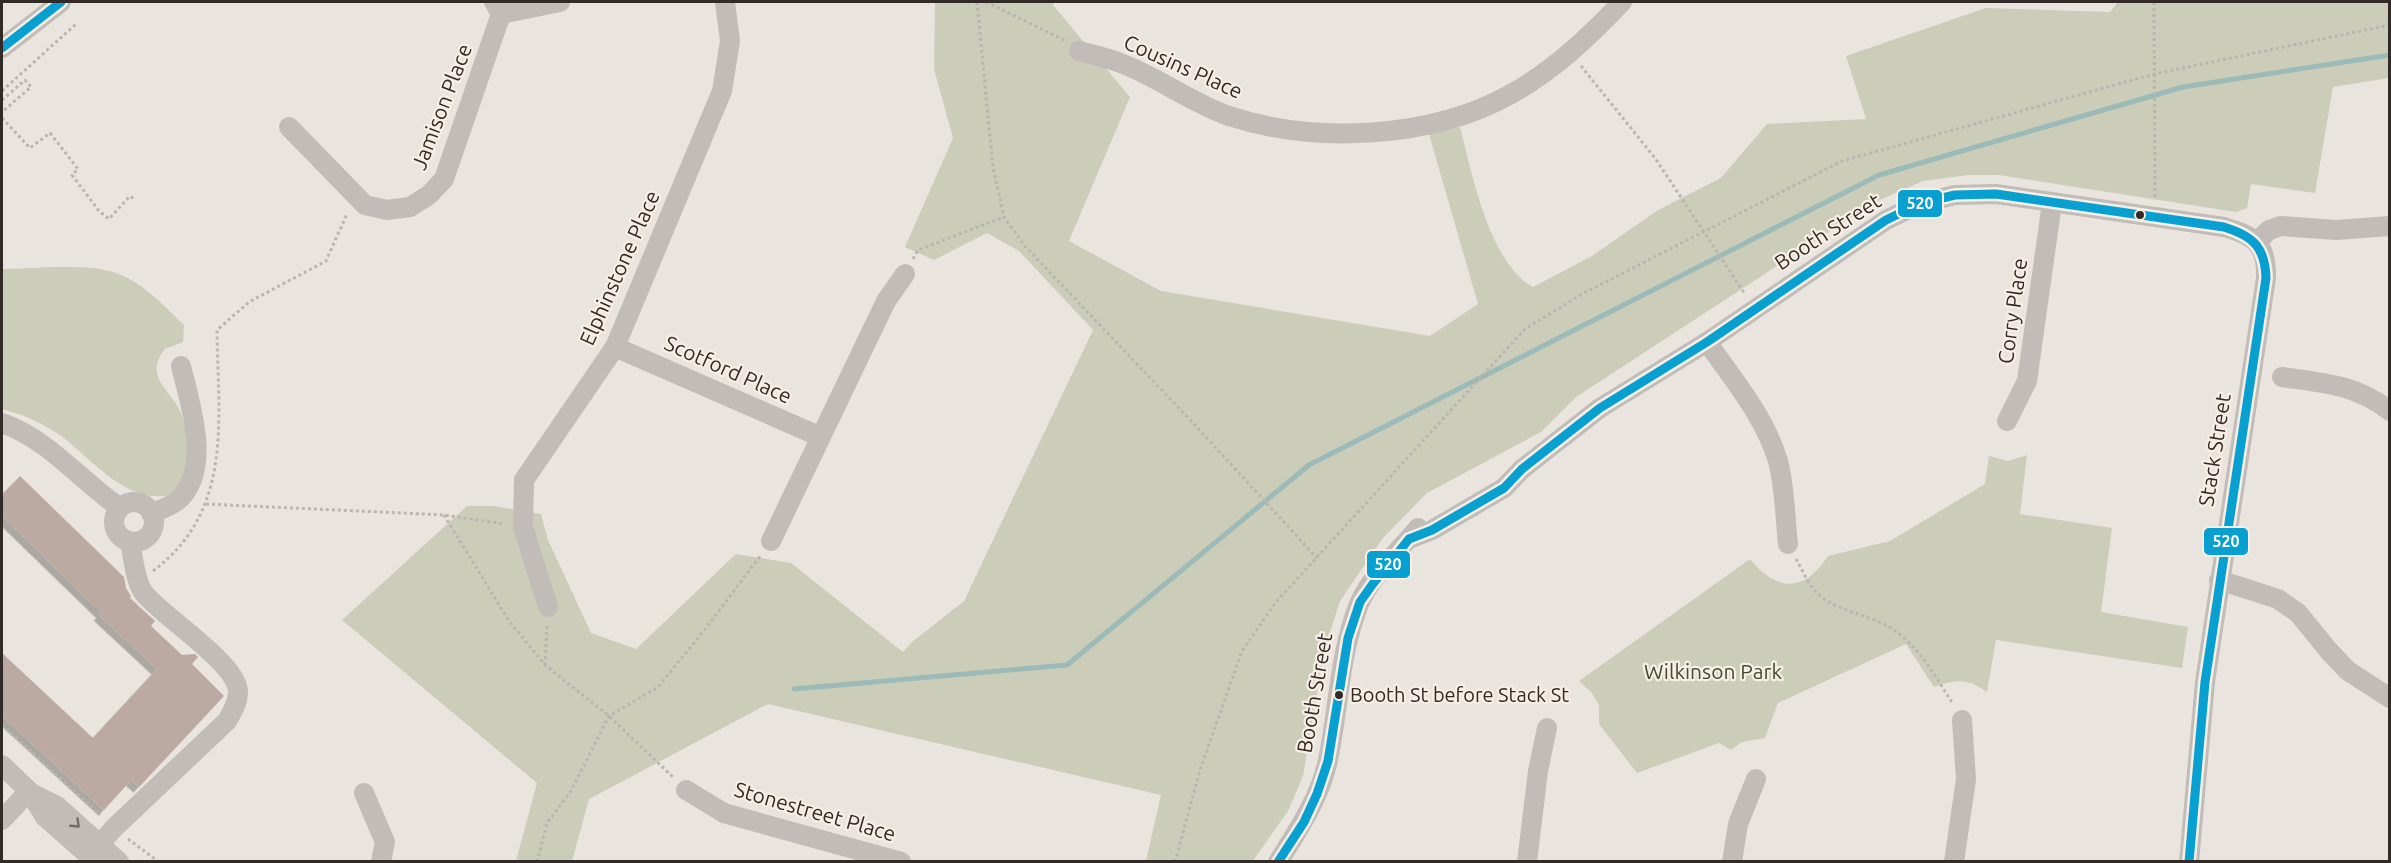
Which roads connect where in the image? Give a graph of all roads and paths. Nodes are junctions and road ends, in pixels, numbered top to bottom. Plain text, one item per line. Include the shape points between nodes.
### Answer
1 (61, 2) edge
2 (560, 2) edge
3 (725, 2) edge
4 (977, 2) edge
5 (986, 2) edge
6 (1622, 2) edge
7 (2154, 2) edge
8 (498, 8) edge
9 (76, 24) dead end
10 (2390, 25) edge
11 (2, 48) edge
12 (1079, 51) joint
13 (1570, 53) junction
14 (2154, 74) junction
15 (2, 91) edge
16 (2, 100) edge
17 (2, 112) edge
18 (2, 118) edge
19 (289, 127) dead end
20 (358, 197) junction
21 (135, 200) dead end
22 (2052, 203) junction
23 (1004, 217) junction
24 (2155, 218) junction
25 (2390, 226) edge
26 (1705, 231) junction
27 (2251, 238) junction
28 (905, 274) joint
29 (1755, 310) junction
30 (1707, 342) junction
31 (615, 347) junction
32 (181, 366) dead end
33 (2282, 377) dead end
34 (2390, 411) edge
35 (2007, 421) dead end
36 (2, 423) edge
37 (821, 437) junction
38 (206, 504) junction
39 (120, 508) junction
40 (151, 513) junction
41 (444, 515) junction
42 (523, 527) junction
43 (771, 541) joint
44 (130, 542) junction
45 (1788, 544) joint
46 (1317, 558) junction
47 (2219, 580) junction
48 (140, 582) junction
49 (549, 607) joint
50 (545, 665) junction
51 (2390, 698) edge
52 (609, 716) junction
53 (1962, 720) joint
54 (2, 725) edge
55 (1547, 728) dead end
56 (2, 765) edge
57 (1756, 779) dead end
58 (687, 790) joint
59 (29, 791) junction
60 (364, 793) dead end
61 (2, 820) edge
62 (114, 828) junction
63 (98, 853) edge
64 (119, 861) edge
65 (159, 861) edge
66 (381, 861) edge
67 (537, 861) edge
68 (901, 861) edge
69 (1175, 861) edge
70 (1278, 861) edge
71 (1527, 861) edge
72 (1732, 861) edge
73 (1953, 861) edge
74 (2189, 861) edge

1 - 11 street
2 - 8 street
3 - 31 street, Elphinstone Place via 730,41 722,91
4 - 23 path via 993,168
5 - 12 path via 1060,37
6 - 13 street, Cousins Place
7 - 14 path
8 - 20 street, Jamison Place via 444,179 410,207 387,210 365,205
9 - 15 path
10 - 14 path
12 - 13 street, Cousins Place via 1122,64 1228,116 1311,133 1385,131 1451,120 1511,94
13 - 26 path via 1655,158
14 - 24 path
14 - 26 path via 1842,161
16 - 17 path via 25,80 31,87
18 - 21 path via 30,148 50,133 78,169 72,175 109,219 130,196
19 - 20 street, Jamison Place
20 - 38 path via 342,221 326,261 249,302 217,330 218,450 214,482
22 - 24 street, Booth Street
22 - 29 street, Booth Street via 1996,194 1955,195 1921,203 1886,220
22 - 35 street, Corry Place via 2027,381
23 - 28 path via 918,250
23 - 46 path via 1024,245
24 - 27 street, Booth Street via 2224,227
25 - 27 street via 2336,230 2281,226
26 - 29 path
26 - 46 path via 1582,294 1525,329
27 - 47 street, Stack Street via 2264,252 2266,278
28 - 37 street via 886,301
29 - 30 street, Booth Street
30 - 45 street via 1769,437 1778,462
30 - 70 street, Booth Street via 1600,408 1522,469 1495,477 1424,521 1409,539 1360,602 1341,669 1328,762 1308,812
31 - 37 street, Scotford Place
31 - 42 street, Elphinstone Place via 524,480
32 - 40 street via 198,448 183,495 176,503
33 - 34 street via 2344,386 2362,392
36 - 39 street via 45,446
37 - 43 street
38 - 41 path
38 - 48 path via 172,557
39 - 40 street via 136,503
39 - 44 street via 114,519 116,531
40 - 44 street via 152,531 143,540
41 - 42 path
41 - 50 path via 509,621
42 - 49 street, Elphinstone Place
43 - 52 path via 657,687
44 - 48 street
45 - 53 path via 1814,590 1828,602 1879,621 1911,646 1935,675
46 - 69 path via 1276,602 1242,651 1200,770
47 - 51 street via 2278,599 2298,614 2348,671
47 - 74 street, Stack Street via 2205,682
48 - 62 street via 142,591 222,663 239,690 237,704 226,721
49 - 50 path
50 - 52 path
52 - 58 path
52 - 67 path via 571,791 547,823
53 - 73 street via 1966,779
54 - 62 path
55 - 71 street
56 - 59 street
57 - 72 street via 1738,825
58 - 68 street, Stonestreet Place via 724,813
59 - 61 street
59 - 63 street via 45,817
60 - 66 street via 385,842
62 - 63 street
62 - 65 path
63 - 64 street

